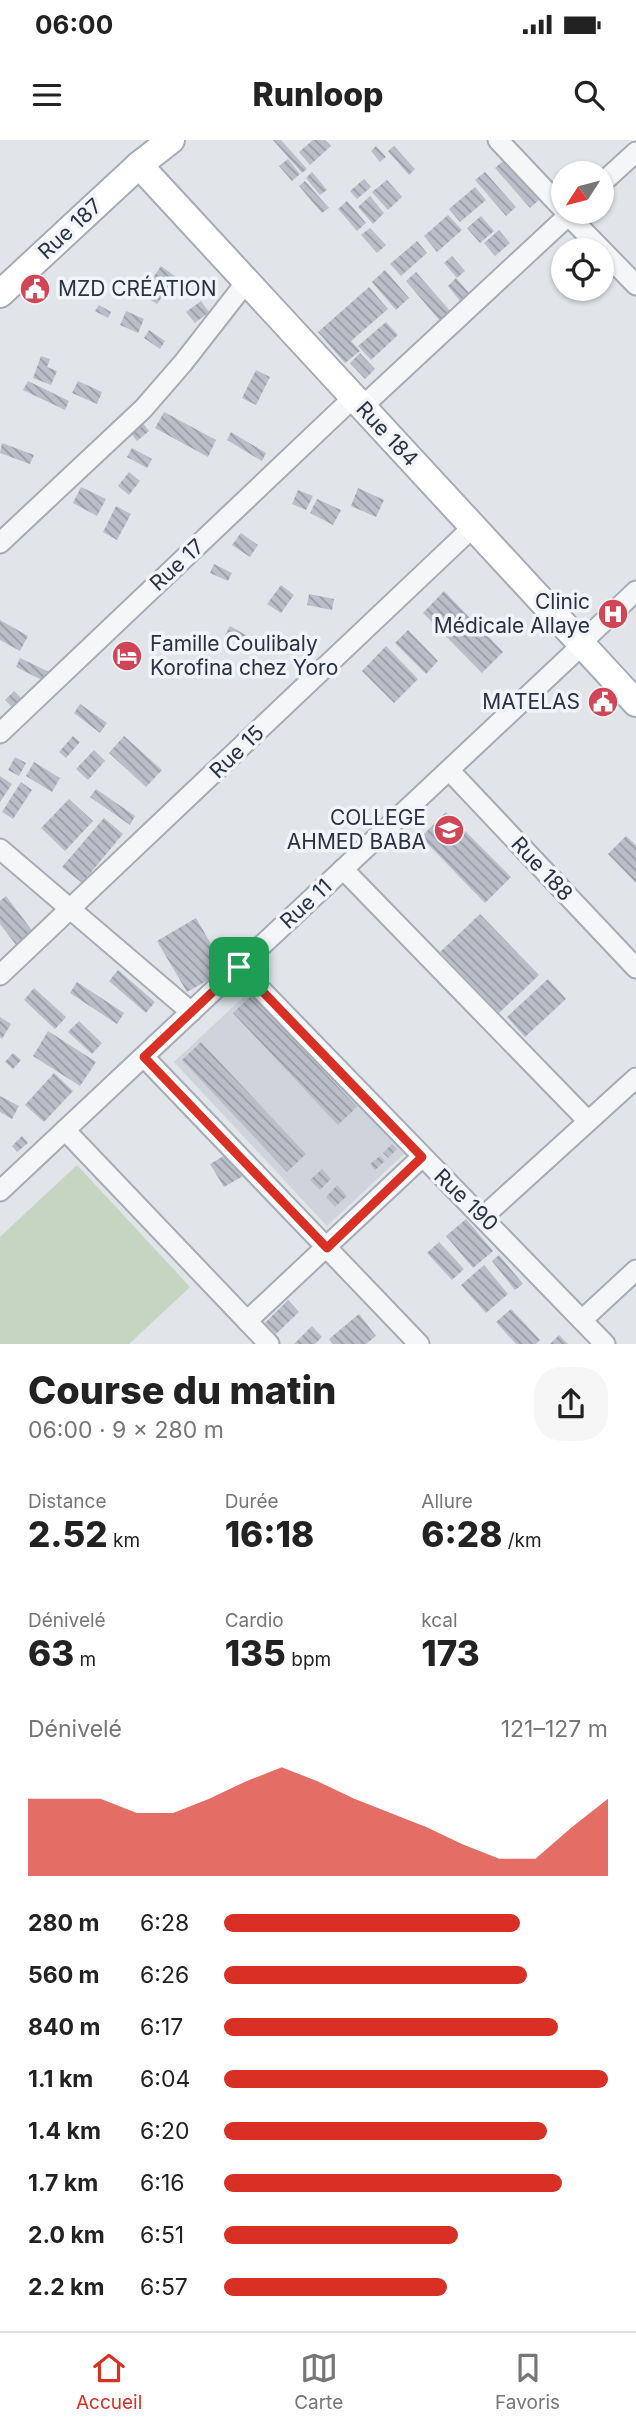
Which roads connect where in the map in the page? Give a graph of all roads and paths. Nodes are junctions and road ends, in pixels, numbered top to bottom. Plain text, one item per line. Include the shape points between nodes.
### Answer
1 (162, 140) edge
2 (171, 140) edge
3 (498, 140) edge
4 (636, 152) edge
5 (139, 165) junction
6 (614, 172) edge
7 (551, 195) edge
8 (554, 224) edge
9 (578, 224) edge
10 (247, 281) junction
11 (636, 285) edge
12 (2, 290) edge
13 (358, 402) junction
14 (473, 527) junction
15 (0, 543) edge
16 (636, 592) edge
17 (581, 645) junction
18 (636, 703) edge
19 (0, 733) edge
20 (449, 770) junction
21 (0, 849) edge
22 (343, 869) junction
23 (71, 909) junction
24 (239, 967) junction
25 (636, 968) edge
26 (0, 975) edge
27 (191, 1012) junction
28 (144, 1057) junction
29 (636, 1078) edge
30 (589, 1121) junction
31 (65, 1130) junction
32 (422, 1157) junction
33 (0, 1192) edge
34 (484, 1216) junction
35 (327, 1248) junction
36 (636, 1270) edge
37 (582, 1320) junction
38 (247, 1321) junction
39 (269, 1344) edge
40 (419, 1344) edge
41 (605, 1344) edge

1 - 5 street, Rue 187
2 - 5 street, Rue 187
3 - 7 street
4 - 6 street
5 - 10 street, Rue 184
5 - 12 street, Rue 187
8 - 13 street, Rue 17
9 - 11 street
10 - 13 street, Rue 184
10 - 15 street via 142,409
13 - 14 street, Rue 184
13 - 19 street, Rue 17
14 - 17 street, Rue 184
14 - 23 street, Rue 15
16 - 17 street, Rue 11
17 - 18 street, Rue 184
17 - 20 street, Rue 11
20 - 22 street, Rue 11
20 - 25 street, Rue 188
21 - 23 street
22 - 24 street, Rue 11
22 - 30 street
23 - 26 street, Rue 15
23 - 27 street
24 - 27 street, Rue 11
24 - 32 street, Rue 190
27 - 28 street, Rue 11
28 - 31 street, Rue 11
28 - 35 street
29 - 30 street
30 - 34 street
31 - 33 street, Rue 11
31 - 38 street
32 - 34 street, Rue 190
32 - 35 street
34 - 37 street, Rue 190
35 - 38 street
35 - 40 street
36 - 37 street
37 - 41 street, Rue 190
38 - 39 street

